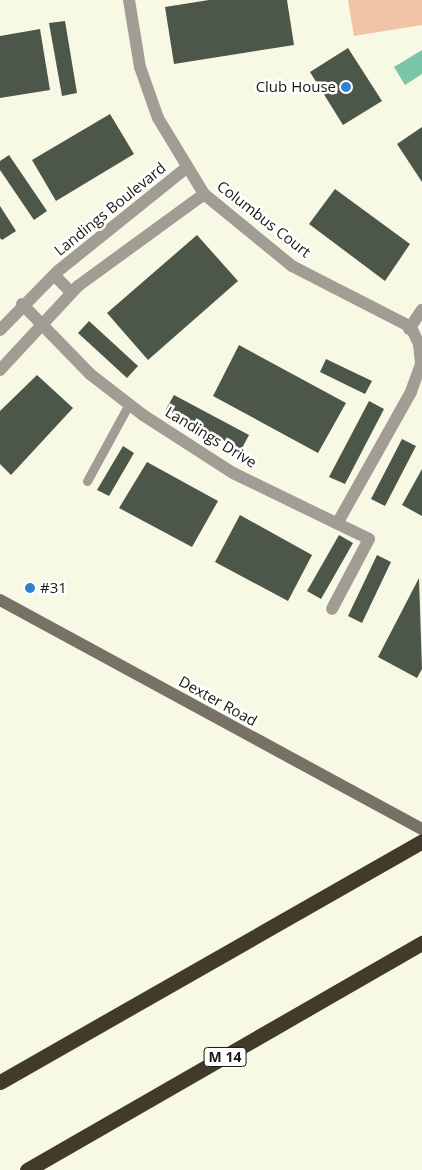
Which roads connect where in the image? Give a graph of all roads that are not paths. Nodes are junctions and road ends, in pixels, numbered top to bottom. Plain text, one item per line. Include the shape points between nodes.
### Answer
1 (129, 0) edge
2 (186, 168) junction
3 (204, 194) junction
4 (54, 275) junction
5 (72, 293) junction
6 (22, 304) junction
7 (422, 310) edge
8 (41, 323) junction
9 (409, 329) junction
10 (0, 330) edge
11 (0, 370) edge
12 (129, 404) junction
13 (87, 481) dead end
14 (338, 522) junction
15 (0, 600) edge
16 (332, 609) dead end
17 (422, 829) edge
18 (422, 841) edge
19 (422, 942) edge
20 (0, 1082) edge
21 (27, 1170) edge

1 - 2 street, Columbus Court via 140,68 158,118
2 - 3 street, Columbus Court
2 - 4 street, Landings Boulevard
3 - 5 street
3 - 9 street, Columbus Court via 292,266
4 - 5 street, Landings Boulevard
4 - 6 street, Landings Boulevard
5 - 8 street
6 - 8 street
6 - 10 street, Landings Boulevard
7 - 9 street
8 - 11 street
8 - 12 street, Landings Drive via 90,374
9 - 14 street via 419,344 420,364 411,392
12 - 13 lane
12 - 14 street, Landings Drive via 233,473
14 - 16 street, Landings Drive via 369,539
15 - 17 main road, Dexter Road
18 - 20 highway
19 - 21 highway, M 14

